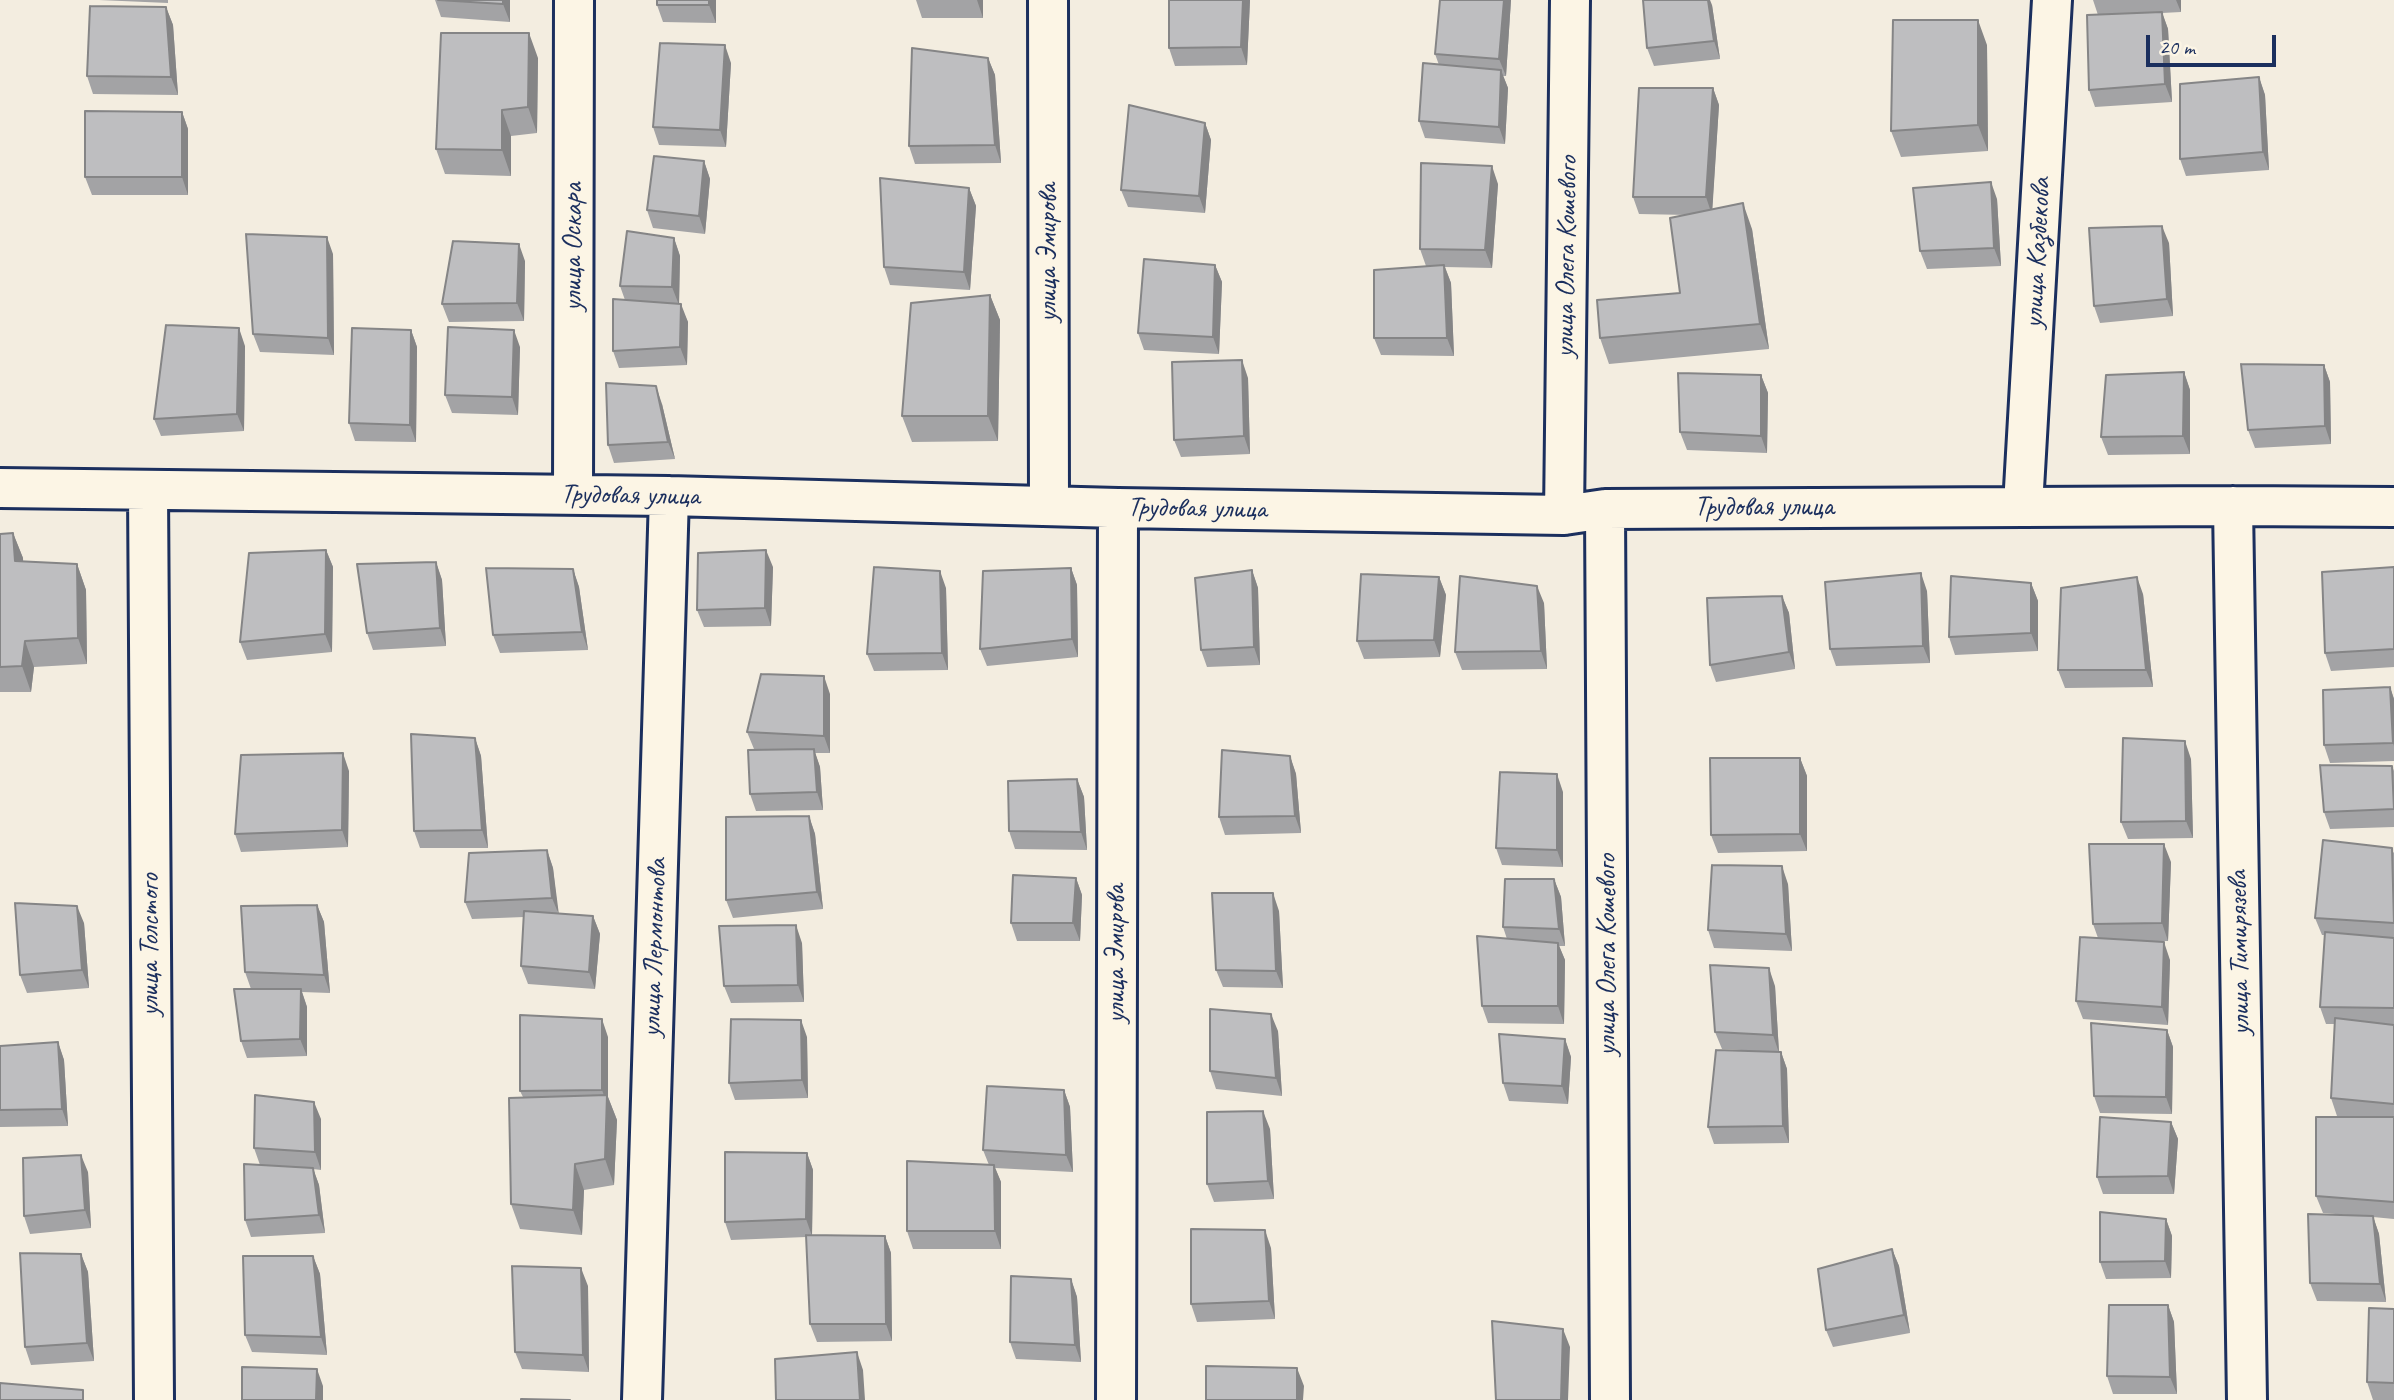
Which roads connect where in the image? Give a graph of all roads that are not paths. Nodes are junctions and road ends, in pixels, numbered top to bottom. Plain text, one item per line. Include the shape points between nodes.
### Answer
1 (574, 0) edge
2 (1048, 0) edge
3 (1570, 0) edge
4 (2052, 0) edge
5 (0, 488) edge
6 (148, 490) junction
7 (573, 495) junction
8 (669, 496) junction
9 (1049, 506) junction
10 (2024, 506) junction
11 (2233, 506) junction
12 (2394, 507) edge
13 (1118, 508) junction
14 (1605, 509) junction
15 (1564, 515) junction
16 (154, 1400) edge
17 (642, 1400) edge
18 (1116, 1400) edge
19 (1610, 1400) edge
20 (2247, 1400) edge

1 - 7 street, улица Оскара
2 - 9 street, улица Эмирова
3 - 15 street, улица Олега Кошевого
4 - 10 street, улица Казбекова
5 - 6 street, Трудовая улица
6 - 7 street, Трудовая улица
6 - 16 street, улица Толстого
7 - 8 street, Трудовая улица
8 - 9 street, Трудовая улица
8 - 17 street, улица Лермонтова
9 - 13 street, Трудовая улица
10 - 11 street, Трудовая улица
10 - 14 street, Трудовая улица
11 - 12 street, Трудовая улица
11 - 20 street, улица Тимирязева
13 - 15 street, Трудовая улица
13 - 18 street, улица Эмирова
14 - 15 street, Трудовая улица
14 - 19 street, улица Олега Кошевого

